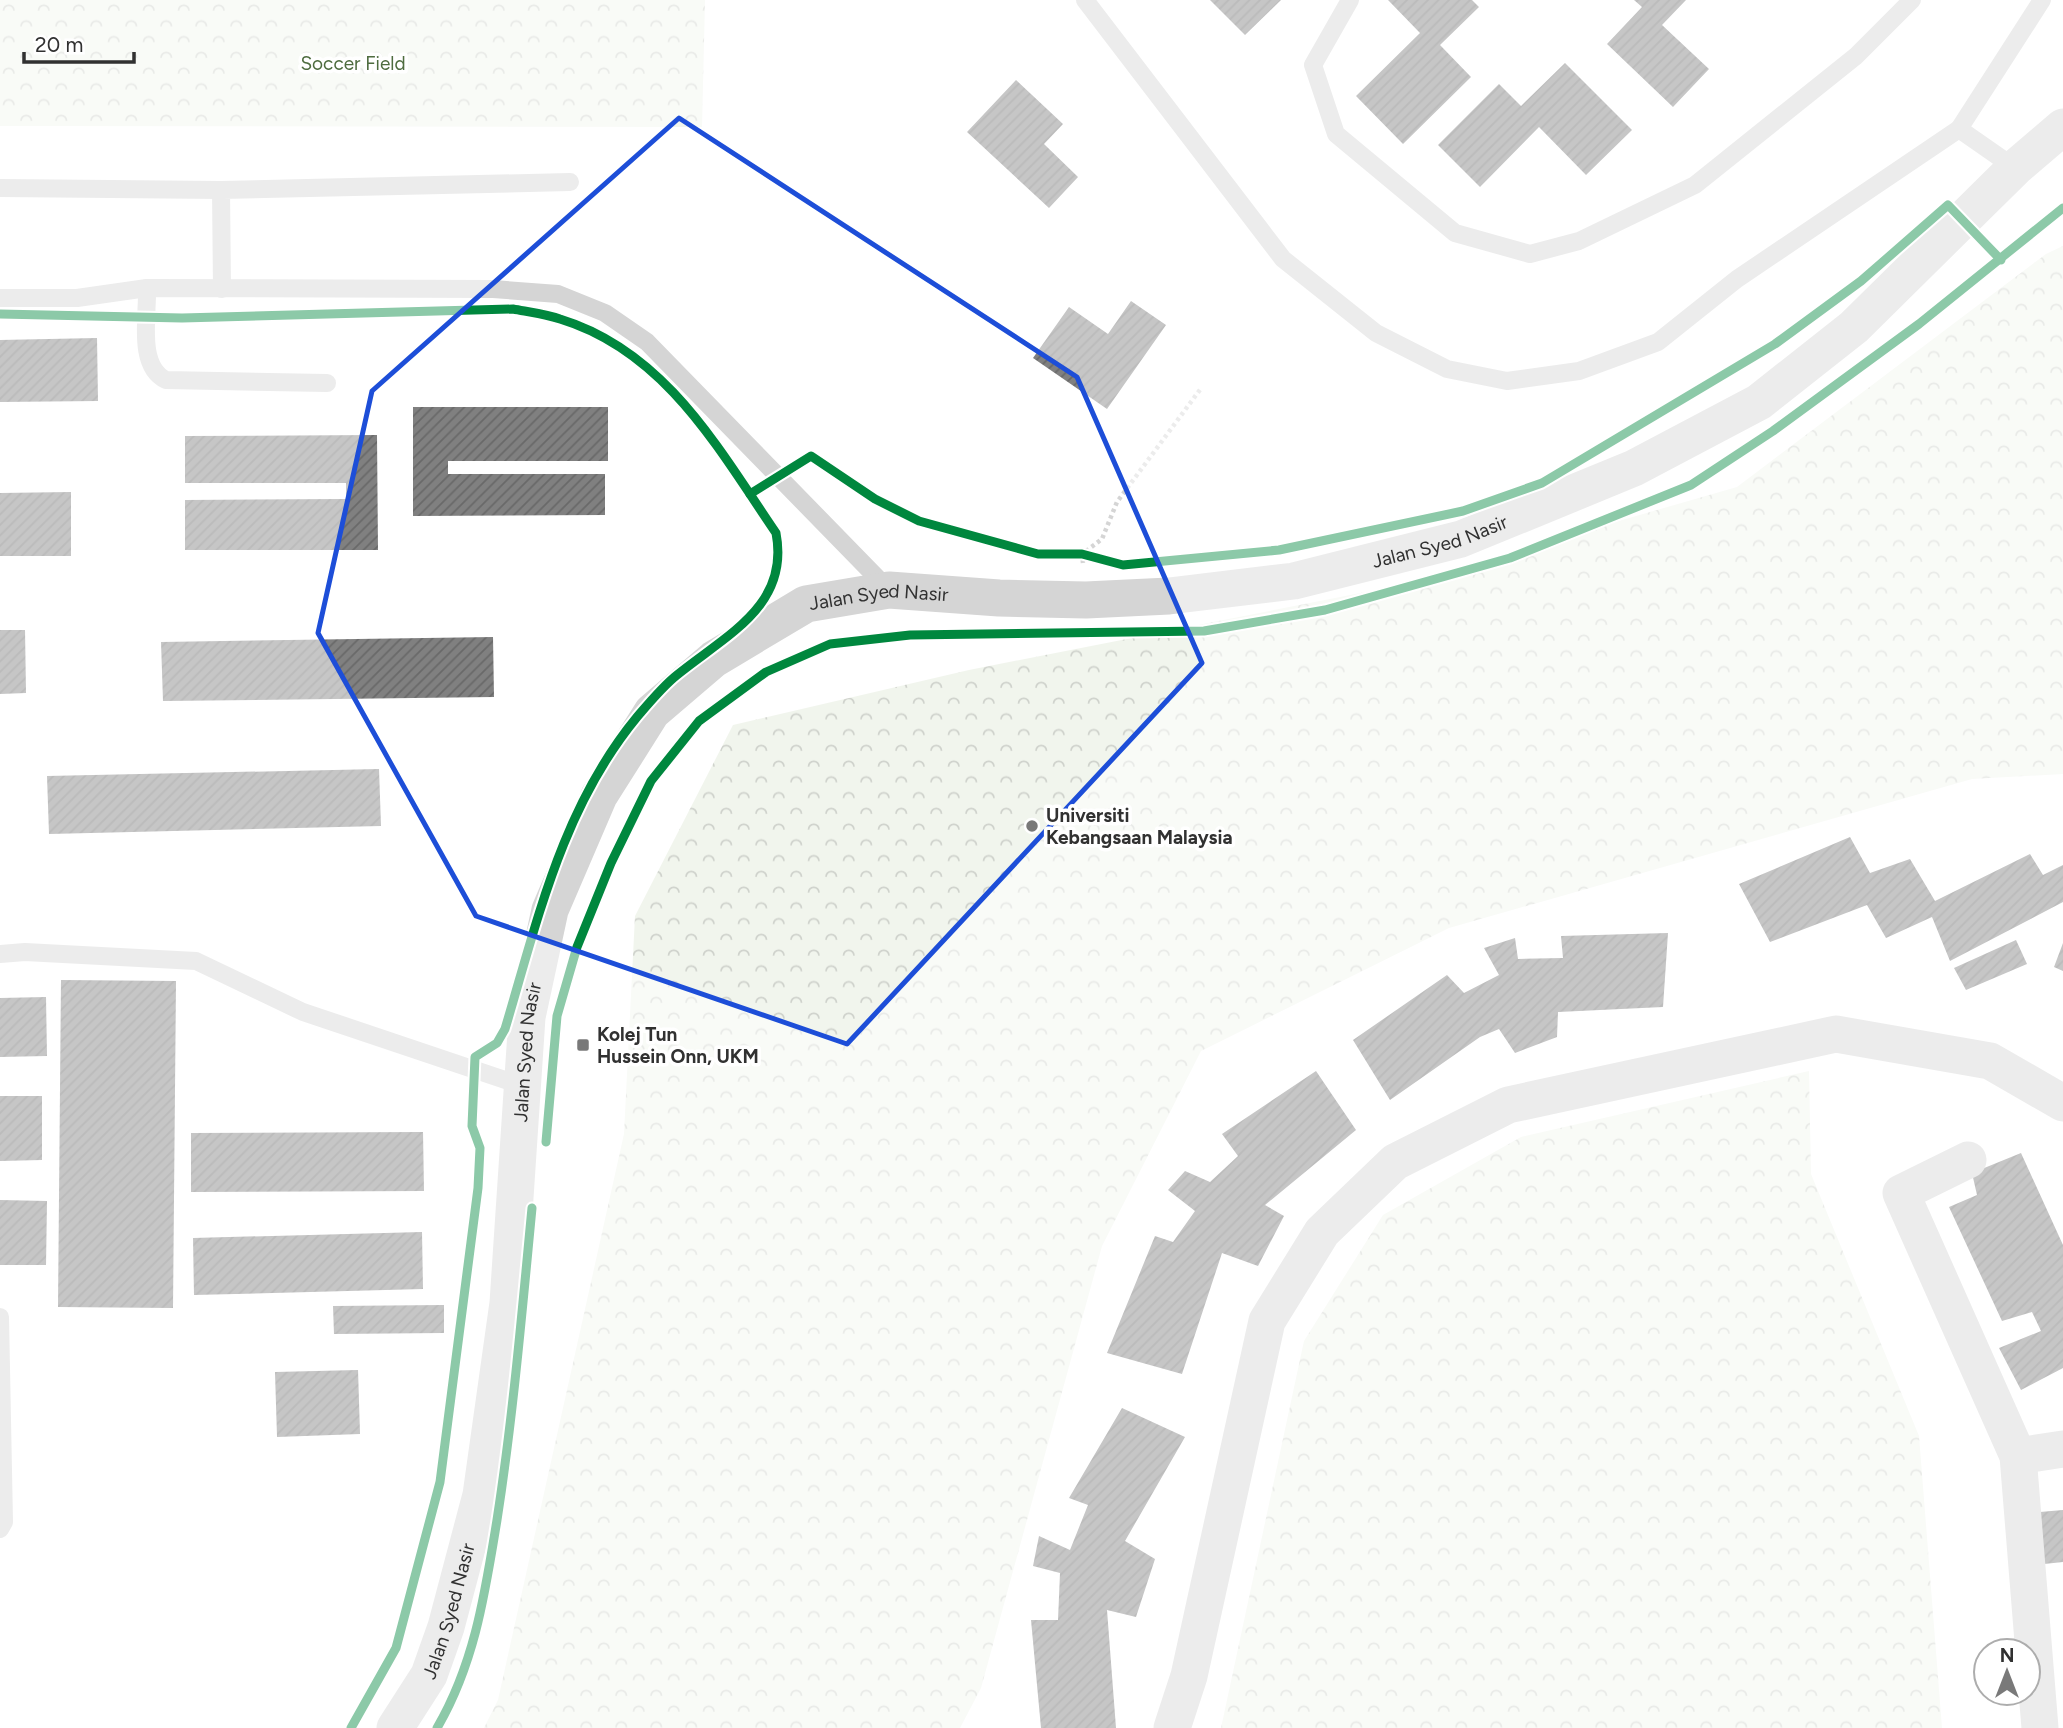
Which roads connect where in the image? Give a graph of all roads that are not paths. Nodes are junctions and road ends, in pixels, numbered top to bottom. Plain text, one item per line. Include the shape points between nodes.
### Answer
1 (1085, 0) edge
2 (1350, 0) edge
3 (1912, 0) edge
4 (2042, 0) edge
5 (2063, 127) edge
6 (1959, 129) junction
7 (2014, 168) junction
8 (570, 181) dead end
9 (0, 188) edge
10 (221, 190) junction
11 (147, 288) junction
12 (222, 289) junction
13 (0, 298) edge
14 (327, 383) dead end
15 (889, 590) junction
16 (0, 954) edge
17 (523, 1086) junction
18 (2063, 1103) edge
19 (1968, 1160) dead end
20 (0, 1317) edge
21 (2063, 1449) edge
22 (2018, 1456) junction
23 (0, 1529) edge
24 (395, 1728) edge
25 (1172, 1728) edge
26 (2040, 1728) edge

1 - 6 lane via 1283,259 1376,333 1447,369 1507,381 1578,371 1658,342 1737,279
2 - 3 lane via 1313,65 1336,134 1455,233 1530,254 1579,241 1695,185 1856,56
4 - 6 lane
5 - 7 street, Jalan Syed Nasir
6 - 7 lane
7 - 15 street, Jalan Syed Nasir via 1854,327 1759,402 1634,468 1461,539 1294,581 1169,596 1086,600
8 - 10 lane
9 - 10 lane
10 - 12 lane
11 - 12 lane
11 - 13 lane via 77,298
11 - 14 lane via 148,360 157,376 166,380
12 - 15 lane via 493,289 558,294 605,313 648,342
15 - 17 street, Jalan Syed Nasir via 806,604 714,659 652,712 599,796 550,910 527,1017
16 - 17 lane via 196,961 303,1012
17 - 24 street, Jalan Syed Nasir via 508,1303 481,1495 429,1675
18 - 25 street via 1990,1061 1836,1034 1508,1105 1395,1162 1321,1232 1266,1321 1189,1676
19 - 22 street via 1901,1193
20 - 23 lane via 5,1522
21 - 22 street
22 - 26 street

